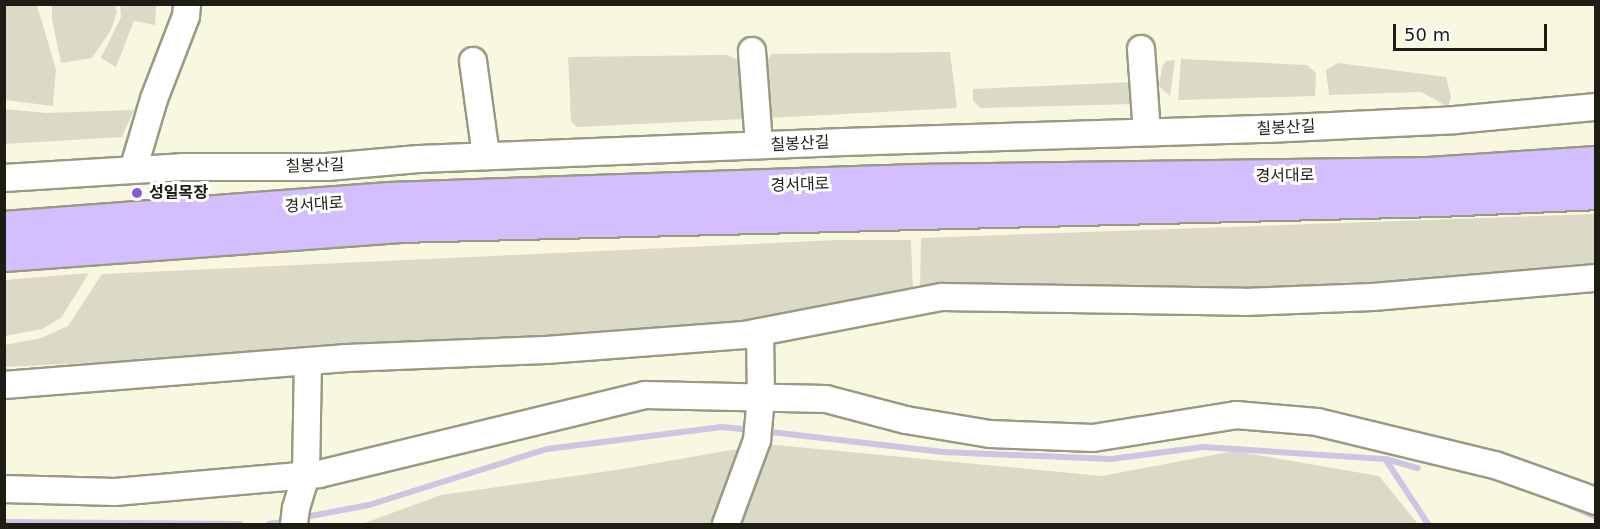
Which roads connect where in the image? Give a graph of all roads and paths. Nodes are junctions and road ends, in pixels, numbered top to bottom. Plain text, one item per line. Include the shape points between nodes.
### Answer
1 (187, 4) edge
2 (1141, 49) dead end
3 (752, 51) dead end
4 (473, 61) dead end
5 (1596, 107) edge
6 (1147, 132) junction
7 (759, 145) junction
8 (486, 156) junction
9 (1596, 164) edge
10 (133, 170) junction
11 (4, 178) edge
12 (1596, 192) edge
13 (4, 228) edge
14 (4, 254) edge
15 (1596, 278) edge
16 (760, 332) junction
17 (308, 361) junction
18 (4, 385) edge
19 (759, 418) junction
20 (306, 475) junction
21 (4, 489) edge
22 (1596, 501) edge
23 (295, 516) edge
24 (726, 525) edge

1 - 10 street
2 - 6 street
3 - 7 street
4 - 8 street
5 - 6 street, 칠봉산길 via 1455,120
6 - 7 street, 칠봉산길
7 - 8 street, 칠봉산길
8 - 10 street, 칠봉산길 via 327,167
9 - 13 main road, 경서대로 via 1429,174 914,181 389,199
10 - 11 street, 칠봉산길
12 - 14 main road, 경서대로 via 1438,200 397,225
15 - 16 street via 1373,297 1256,301 942,297
16 - 17 street via 546,350
16 - 19 street
17 - 18 street
17 - 20 street
19 - 20 street via 645,395
19 - 22 street via 826,399 906,420 990,434 1093,438 1236,415 1317,422 1495,465
19 - 24 street
20 - 21 street via 115,492
20 - 23 street

